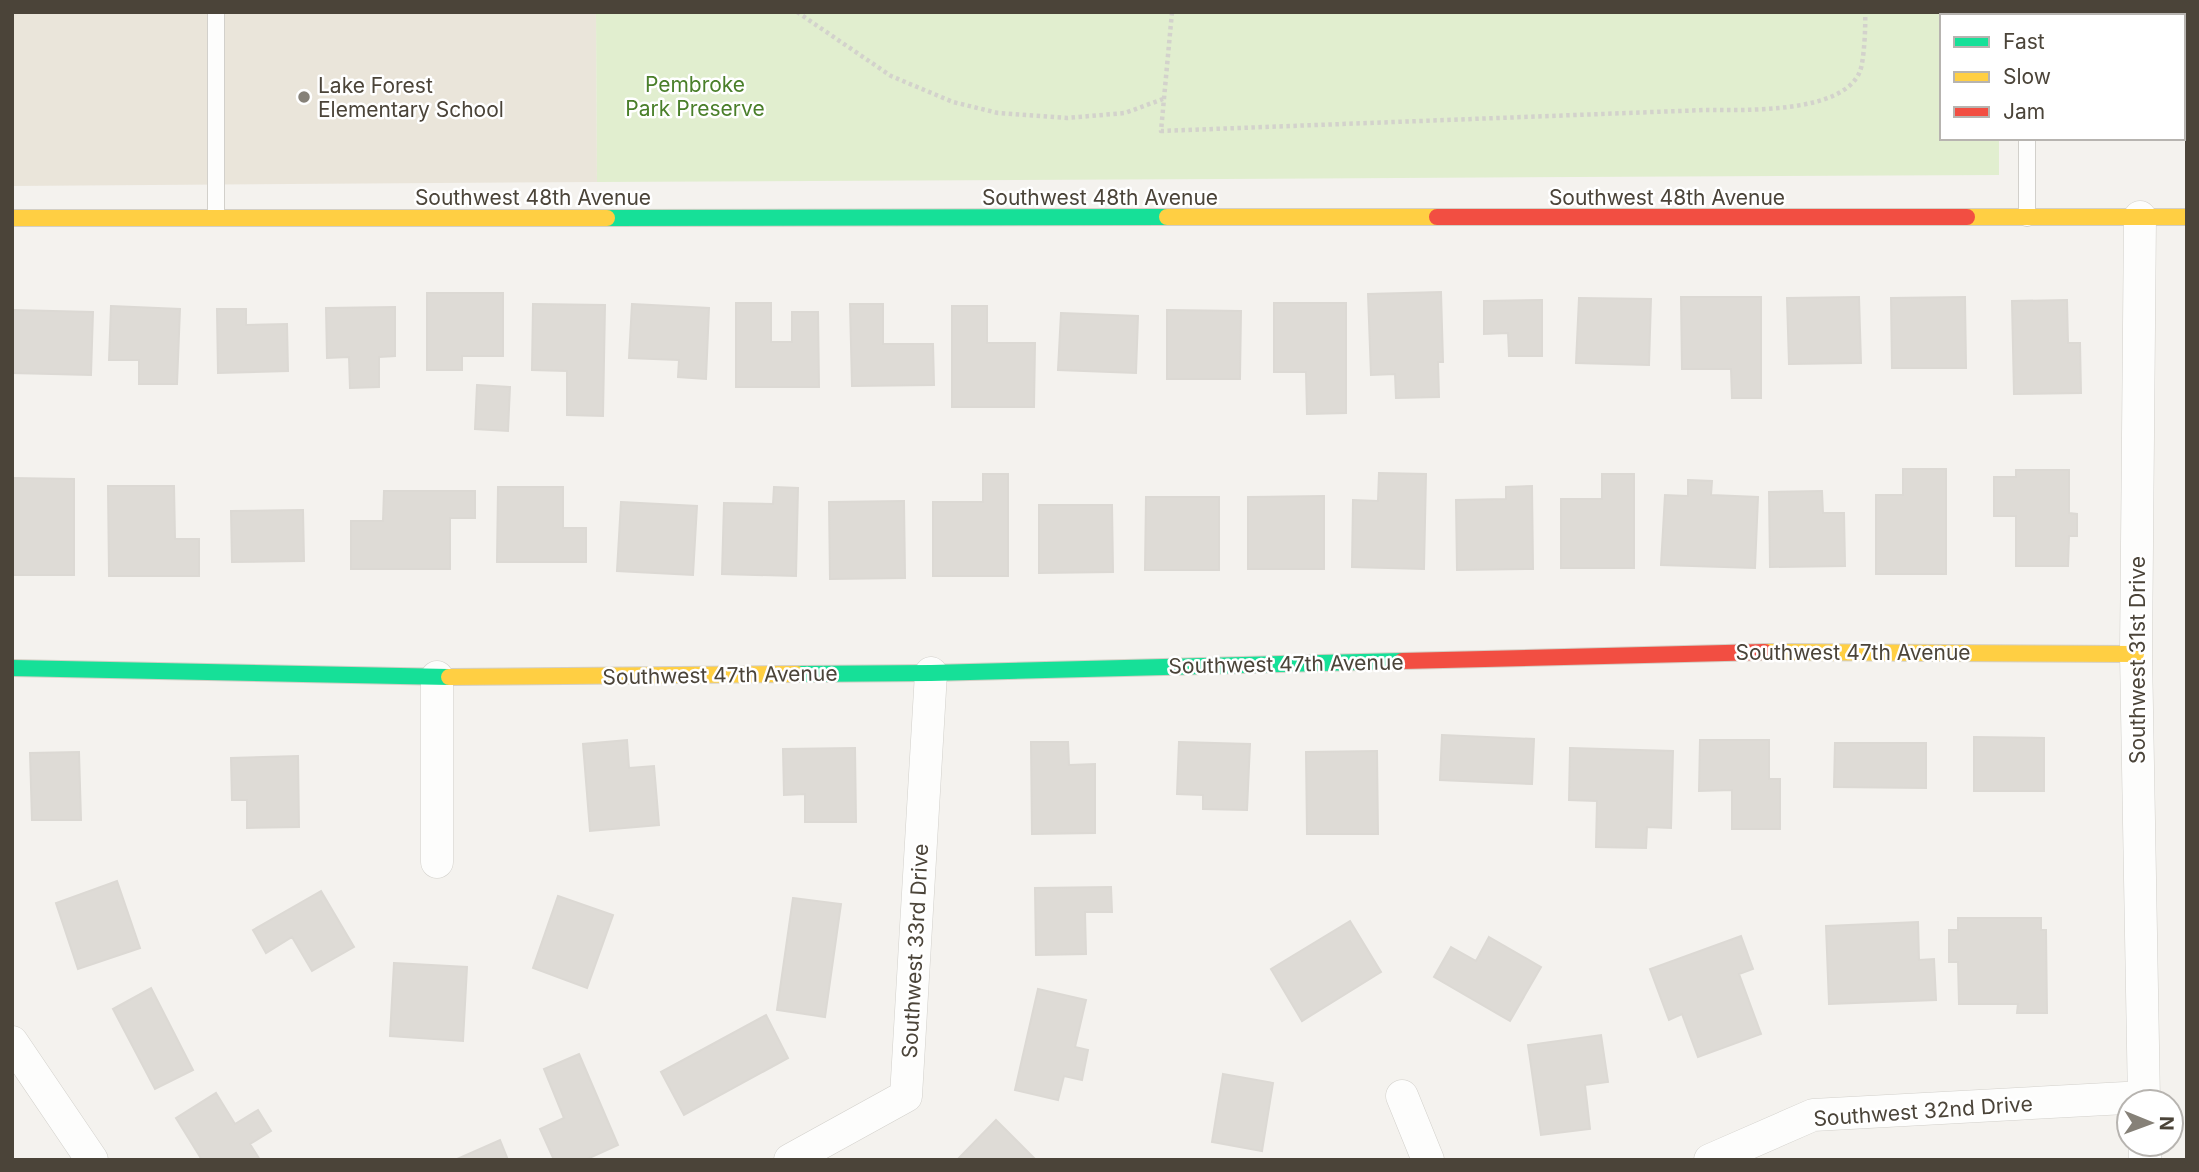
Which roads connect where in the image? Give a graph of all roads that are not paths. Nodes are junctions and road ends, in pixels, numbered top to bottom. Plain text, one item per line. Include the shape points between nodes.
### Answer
1 (216, 12) edge
2 (2027, 140) edge
3 (2140, 217) junction
4 (2187, 217) edge
5 (12, 218) edge
6 (216, 218) junction
7 (2027, 218) junction
8 (2136, 654) junction
9 (12, 668) edge
10 (932, 673) junction
11 (437, 677) junction
12 (437, 862) dead end
13 (12, 1042) edge
14 (2144, 1088) edge
15 (1402, 1096) dead end
16 (2115, 1101) edge
17 (92, 1160) edge
18 (790, 1160) edge
19 (1429, 1160) edge
20 (1710, 1160) edge

1 - 6 lane
2 - 7 lane
3 - 4 street, Southwest 48th Avenue
3 - 7 street, Southwest 48th Avenue
3 - 8 street, Southwest 31st Drive
5 - 6 street, Southwest 48th Avenue
6 - 7 street, Southwest 48th Avenue
8 - 10 street, Southwest 47th Avenue via 1796,651
8 - 14 street, Southwest 31st Drive
9 - 11 street, Southwest 47th Avenue
10 - 11 street, Southwest 47th Avenue
10 - 18 street, Southwest 33rd Drive via 906,1096
11 - 12 street
13 - 17 street
15 - 19 street
16 - 20 street, Southwest 32nd Drive via 1813,1115

